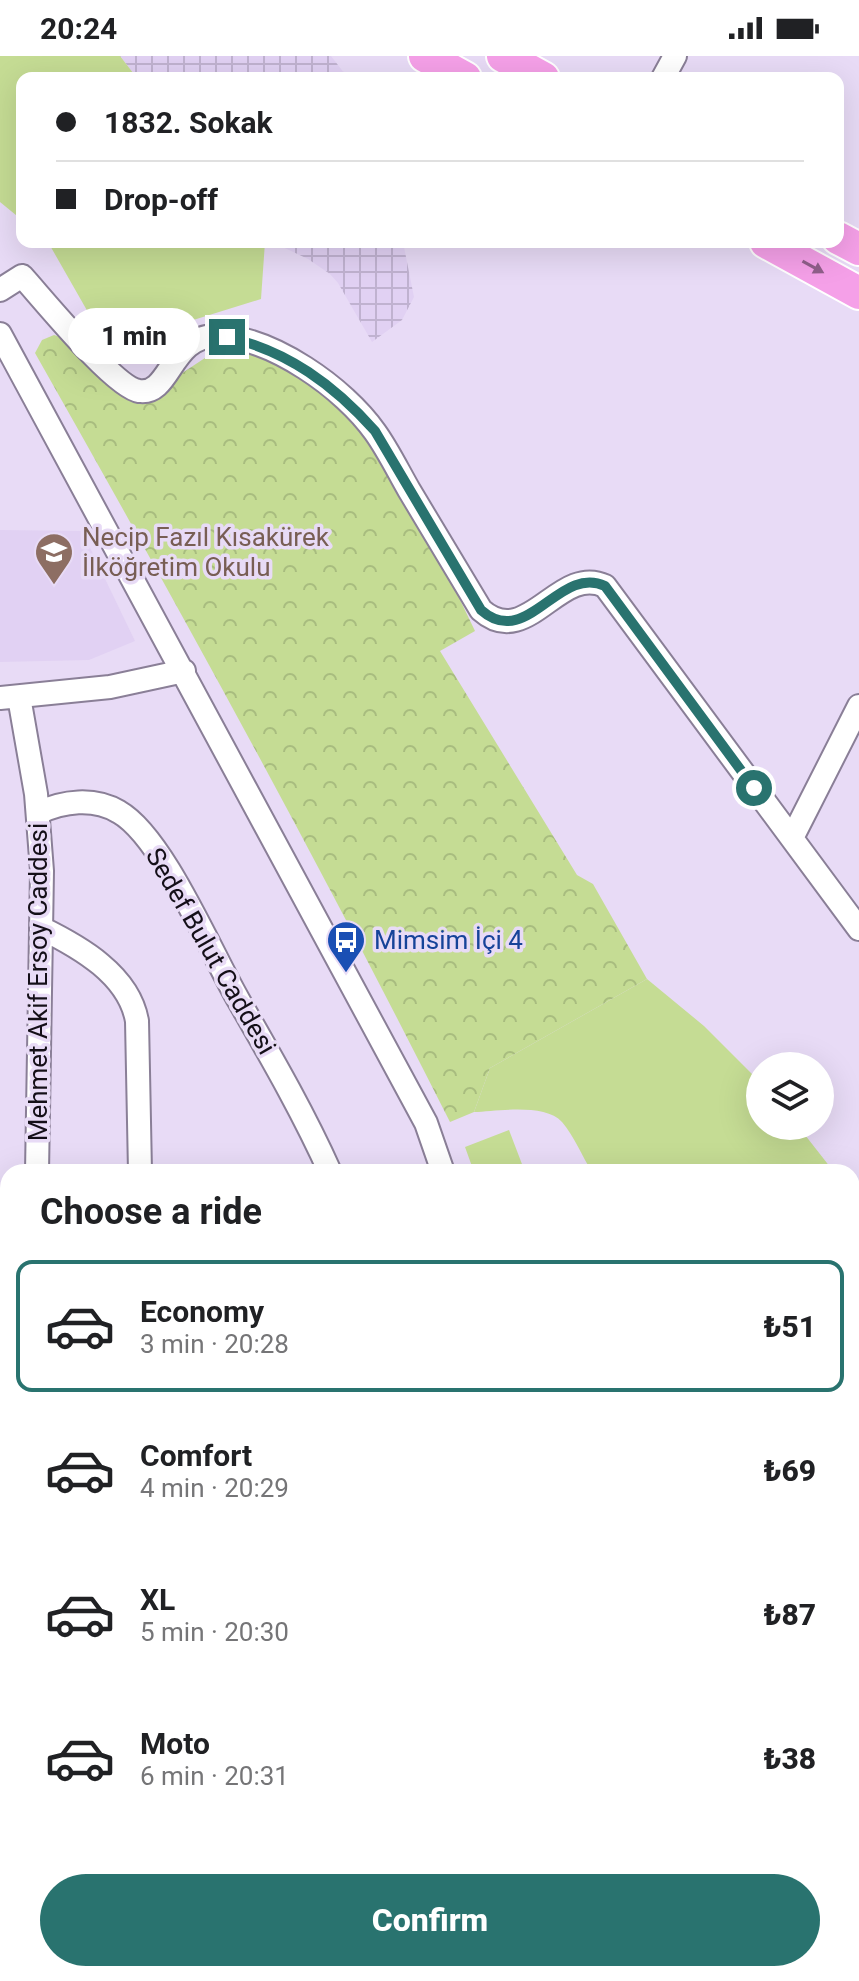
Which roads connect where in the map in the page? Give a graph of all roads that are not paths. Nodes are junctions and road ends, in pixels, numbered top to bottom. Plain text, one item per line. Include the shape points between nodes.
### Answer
1 (425, 56) edge
2 (503, 56) edge
3 (454, 72) edge
4 (532, 72) edge
5 (777, 248) edge
6 (0, 290) edge
7 (859, 293) edge
8 (0, 334) edge
9 (184, 671) junction
10 (9, 698) edge
11 (859, 706) edge
12 (38, 813) junction
13 (792, 838) junction
14 (41, 928) junction
15 (859, 929) edge
16 (37, 1164) edge
17 (140, 1164) edge
18 (326, 1164) edge
19 (440, 1164) edge

1 - 3 highway
2 - 4 highway
5 -> 7 highway
6 - 13 street via 22,276 111,373 135,391 159,386 182,350 213,336 264,347 314,374 375,431 481,610 509,622 577,584 605,586
8 - 9 street
9 - 10 street via 110,687
9 - 19 street via 426,1123
10 - 12 street, Mehmet Akif Ersoy Caddesi
11 - 13 street
12 - 14 street, Mehmet Akif Ersoy Caddesi
12 - 18 street, Sedef Bulut Caddesi via 84,803 113,809 133,823 172,876
13 - 15 street
14 - 16 street, Mehmet Akif Ersoy Caddesi
14 - 17 street via 96,961 131,1000 137,1021

